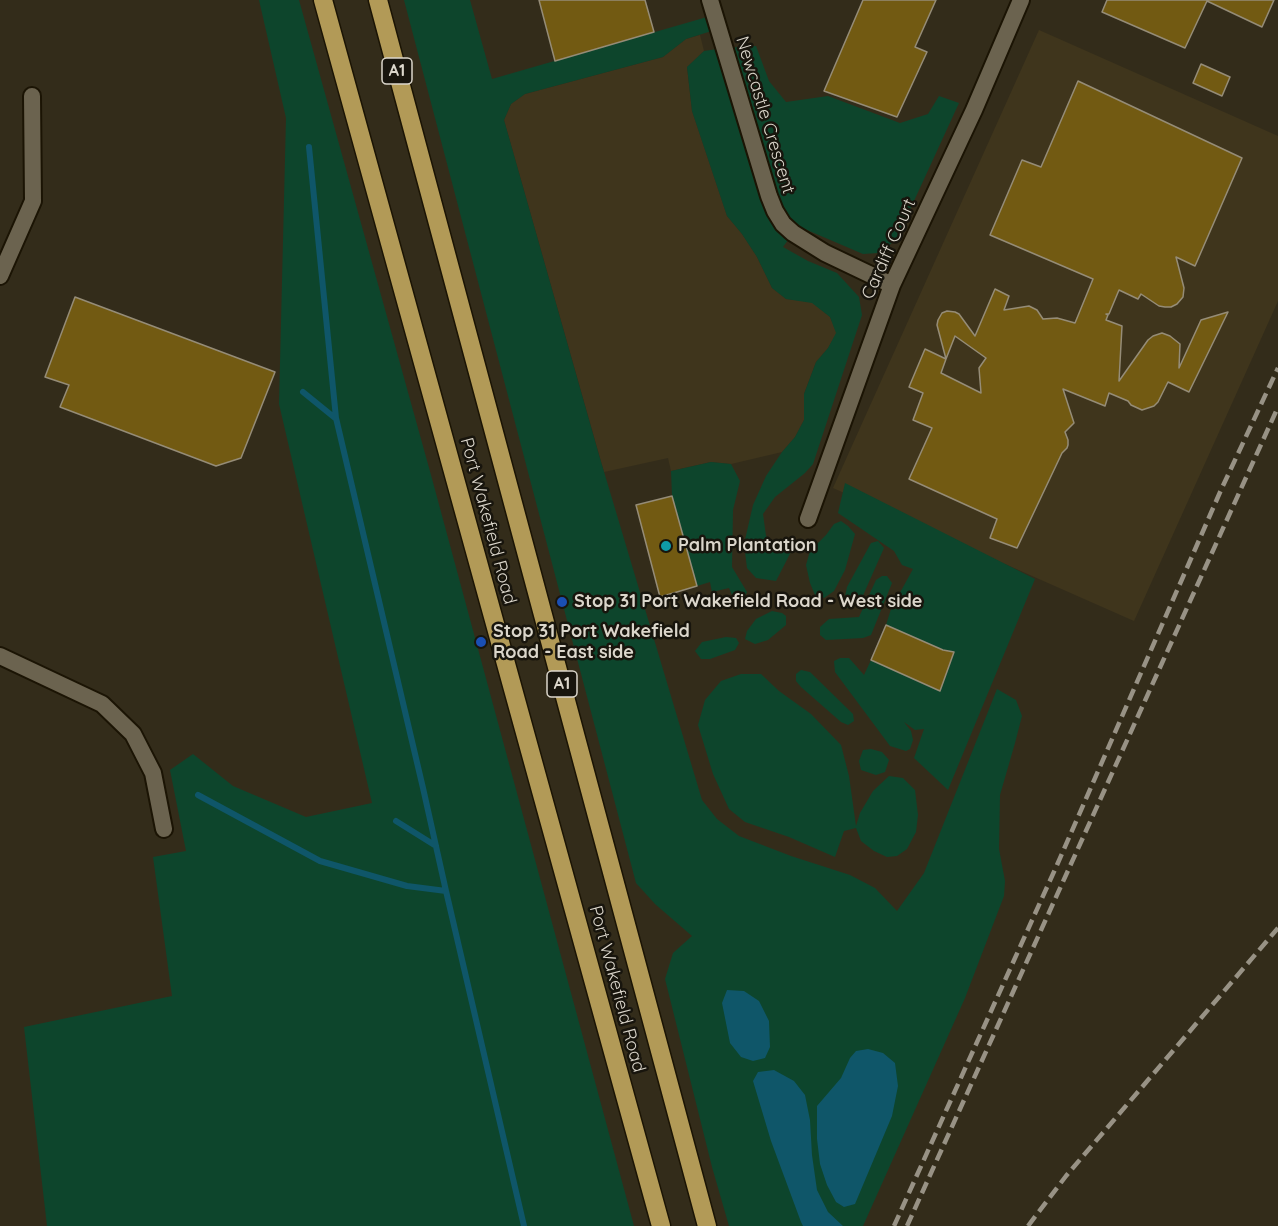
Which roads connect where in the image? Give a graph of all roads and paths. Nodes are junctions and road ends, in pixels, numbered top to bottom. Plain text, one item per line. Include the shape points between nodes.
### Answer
1 (323, 0) edge
2 (378, 0) edge
3 (710, 0) edge
4 (1021, 0) edge
5 (32, 96) dead end
6 (0, 276) edge
7 (892, 285) junction
8 (808, 519) dead end
9 (0, 656) edge
10 (164, 829) dead end
11 (661, 1226) edge
12 (707, 1226) edge

1 - 11 highway, Port Wakefield Road
2 - 12 highway, Port Wakefield Road / A1
3 - 7 street, Newcastle Crescent via 769,196 783,224 825,253
4 - 7 street, Cardiff Court
5 - 6 street via 33,201
7 - 8 street, Cardiff Court
9 - 10 street via 102,704 133,734 153,773

